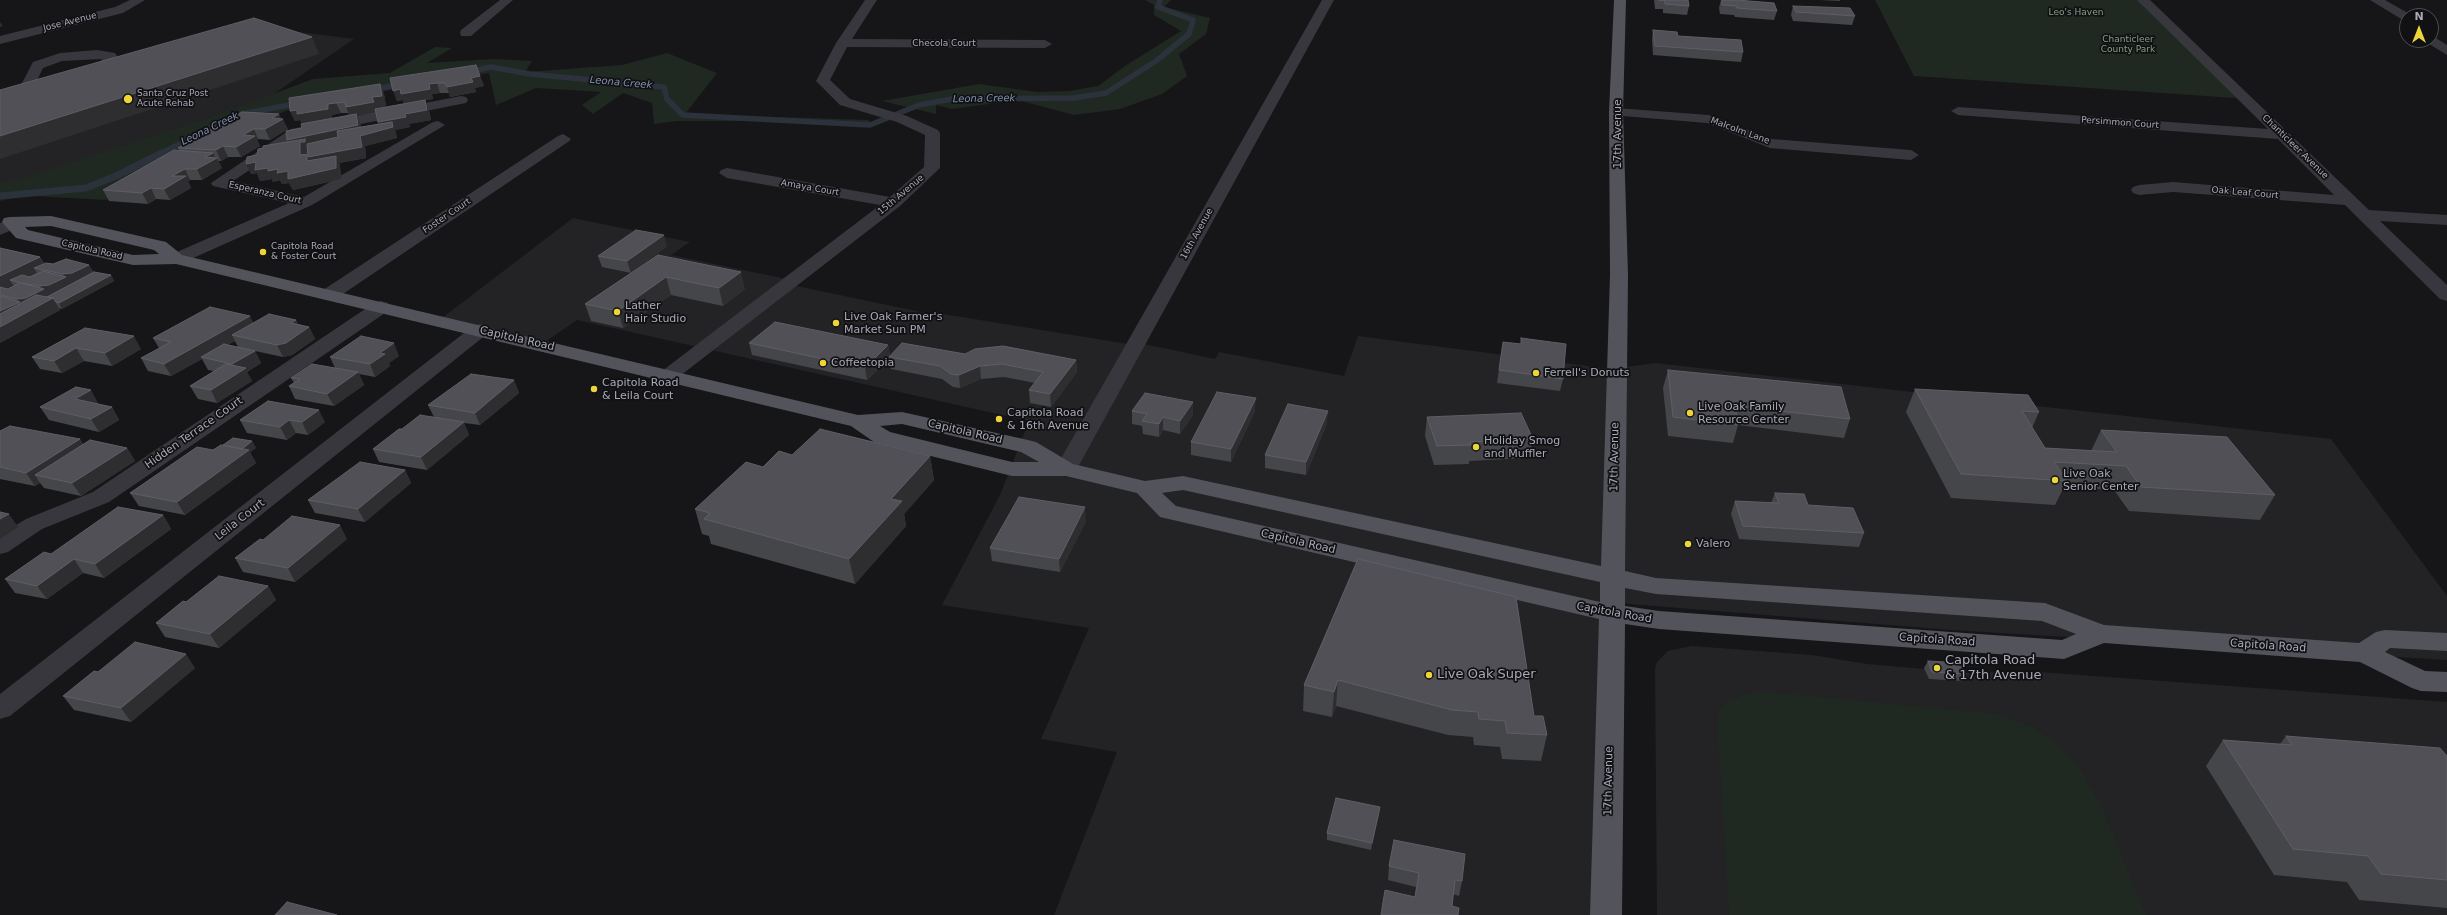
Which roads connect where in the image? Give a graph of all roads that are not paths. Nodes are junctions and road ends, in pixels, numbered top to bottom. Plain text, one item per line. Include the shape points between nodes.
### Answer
1 (139, 0) edge
2 (507, 0) edge
3 (871, 0) edge
4 (1328, 0) edge
5 (1620, 0) edge
6 (2143, 0) edge
7 (2376, 0) edge
8 (2399, 13) edge
9 (466, 33) dead end
10 (0, 40) edge
11 (843, 43) junction
12 (1045, 44) dead end
13 (76, 83) edge
14 (46, 91) edge
15 (461, 100) edge
16 (1958, 111) dead end
17 (1616, 112) junction
18 (438, 125) dead end
19 (2282, 135) junction
20 (563, 139) dead end
21 (1911, 155) dead end
22 (727, 173) dead end
23 (2139, 190) dead end
24 (2352, 201) junction
25 (306, 202) junction
26 (894, 203) junction
27 (2365, 214) junction
28 (2447, 220) edge
29 (4, 224) edge
30 (176, 259) junction
31 (330, 294) junction
32 (2447, 295) edge
33 (381, 307) junction
34 (480, 330) junction
35 (669, 375) junction
36 (1066, 469) junction
37 (1145, 488) junction
38 (0, 546) edge
39 (1612, 576) junction
40 (1611, 613) junction
41 (2101, 634) junction
42 (2447, 642) edge
43 (2364, 653) junction
44 (2447, 682) edge
45 (0, 709) edge
46 (1606, 915) edge

1 - 10 street, Jose Avenue via 119,10
2 - 9 street
3 - 11 street, 15th Avenue
4 - 36 street, 16th Avenue
5 - 17 main road, 17th Avenue
6 - 19 street, Chanticleer Avenue
7 - 8 street
11 - 12 street, Checola Court
11 - 26 street, 15th Avenue via 823,81 845,102 902,119 933,133 932,168
13 - 14 street via 98,78 110,56 97,54 60,57 38,65 25,96
15 - 25 street, Esperanza Court via 296,132 219,183
16 - 19 street, Persimmon Court
17 - 21 street, Malcolm Lane via 1709,119 1770,143
17 - 39 main road, 17th Avenue via 1619,275
18 - 25 street, Esperanza Court
19 - 24 street, Chanticleer Avenue
20 - 31 street, Foster Court
22 - 26 street, Amaya Court
23 - 24 street, Oak Leaf Court via 2173,187
24 - 27 street, Chanticleer Avenue
25 - 30 street, Esperanza Court
26 - 35 street, 15th Avenue
27 - 28 street
27 - 32 street, Chanticleer Avenue
29 - 30 main road, Capitola Road via 22,234 133,260
30 - 31 main road, Capitola Road
31 - 33 main road, Capitola Road
33 - 34 main road, Capitola Road
33 - 38 street, Hidden Terrace Court via 101,497 34,524
34 - 35 main road, Capitola Road
34 - 45 street, Leila Court
35 - 36 main road, Capitola Road via 858,421 882,437 976,461 1012,468
36 - 37 main road, Capitola Road
37 - 39 main road, Capitola Road via 1183,483
37 - 40 main road, Capitola Road via 1168,512
39 - 40 main road, 17th Avenue
39 - 41 main road, Capitola Road via 1664,587 2045,612
40 - 41 main road, Capitola Road via 1659,620 2064,650
40 - 46 main road, 17th Avenue
41 - 43 main road, Capitola Road
42 - 43 main road via 2385,639
43 - 44 main road, Capitola Road via 2421,680

